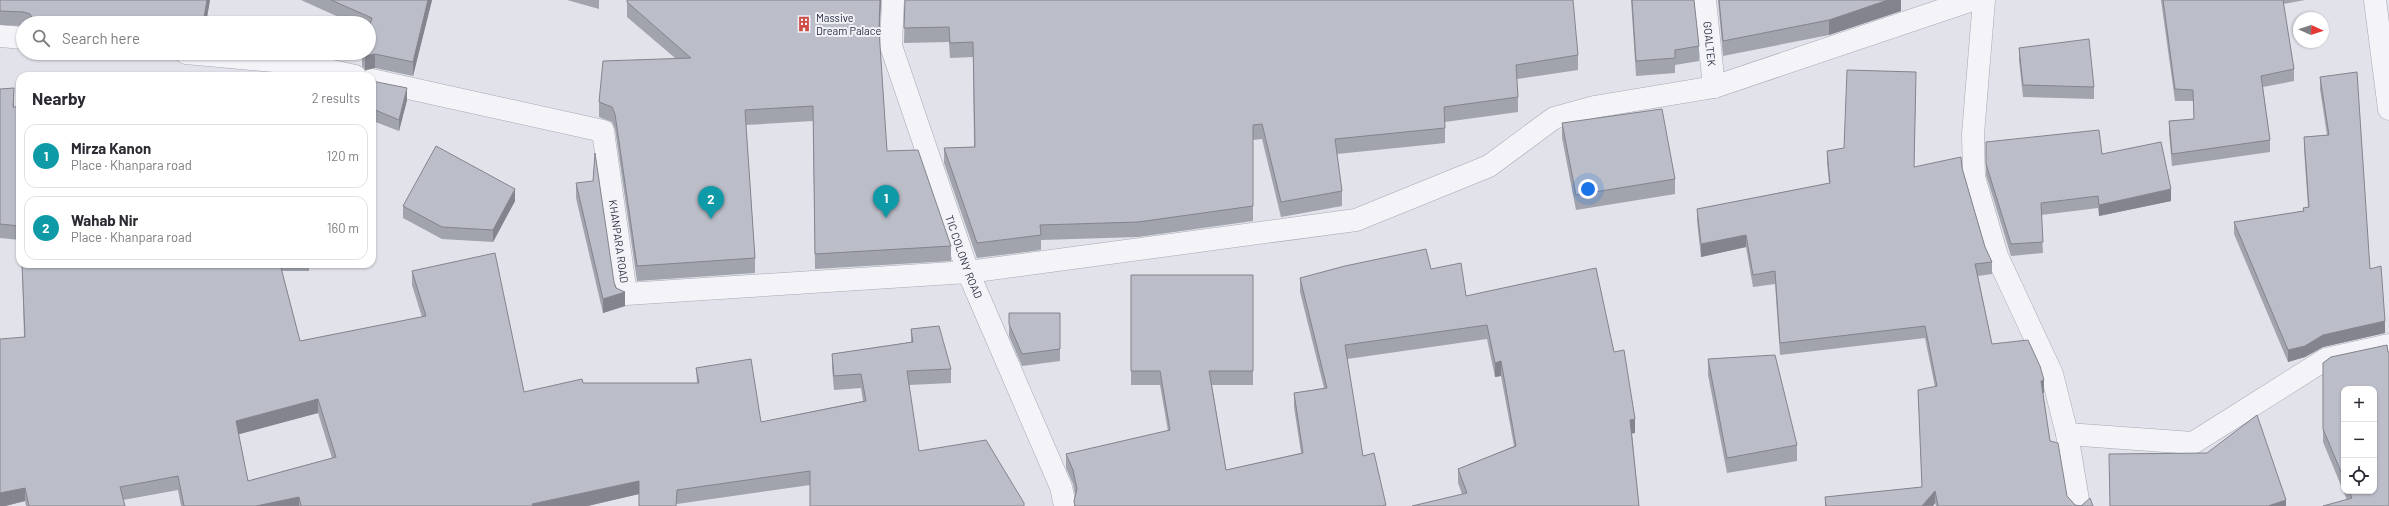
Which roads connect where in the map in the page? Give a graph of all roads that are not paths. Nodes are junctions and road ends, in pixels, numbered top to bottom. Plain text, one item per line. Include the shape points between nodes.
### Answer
1 (893, 0) edge
2 (1705, 0) edge
3 (1972, 0) edge
4 (1984, 0) edge
5 (2375, 0) edge
6 (0, 36) edge
7 (16, 37) edge
8 (263, 60) edge
9 (337, 72) edge
10 (376, 81) edge
11 (1714, 87) junction
12 (2389, 109) edge
13 (968, 272) junction
14 (2389, 345) edge
15 (2067, 434) junction
16 (1065, 506) edge
17 (2080, 506) edge

1 - 13 street, TIC COLONY ROAD via 891,46
2 - 11 street, GOALTEK
3 - 11 street
4 - 15 street via 1973,134 1974,177 1997,256 2052,374
5 - 12 street
6 - 7 street
8 - 9 street via 296,63
10 - 13 street, KHANPARA ROAD via 604,131 626,294
11 - 13 street via 1594,107 1554,118 1489,166 1356,220
13 - 16 street, TIC COLONY ROAD via 1061,486
14 - 15 street via 2326,359 2193,442
15 - 17 street

